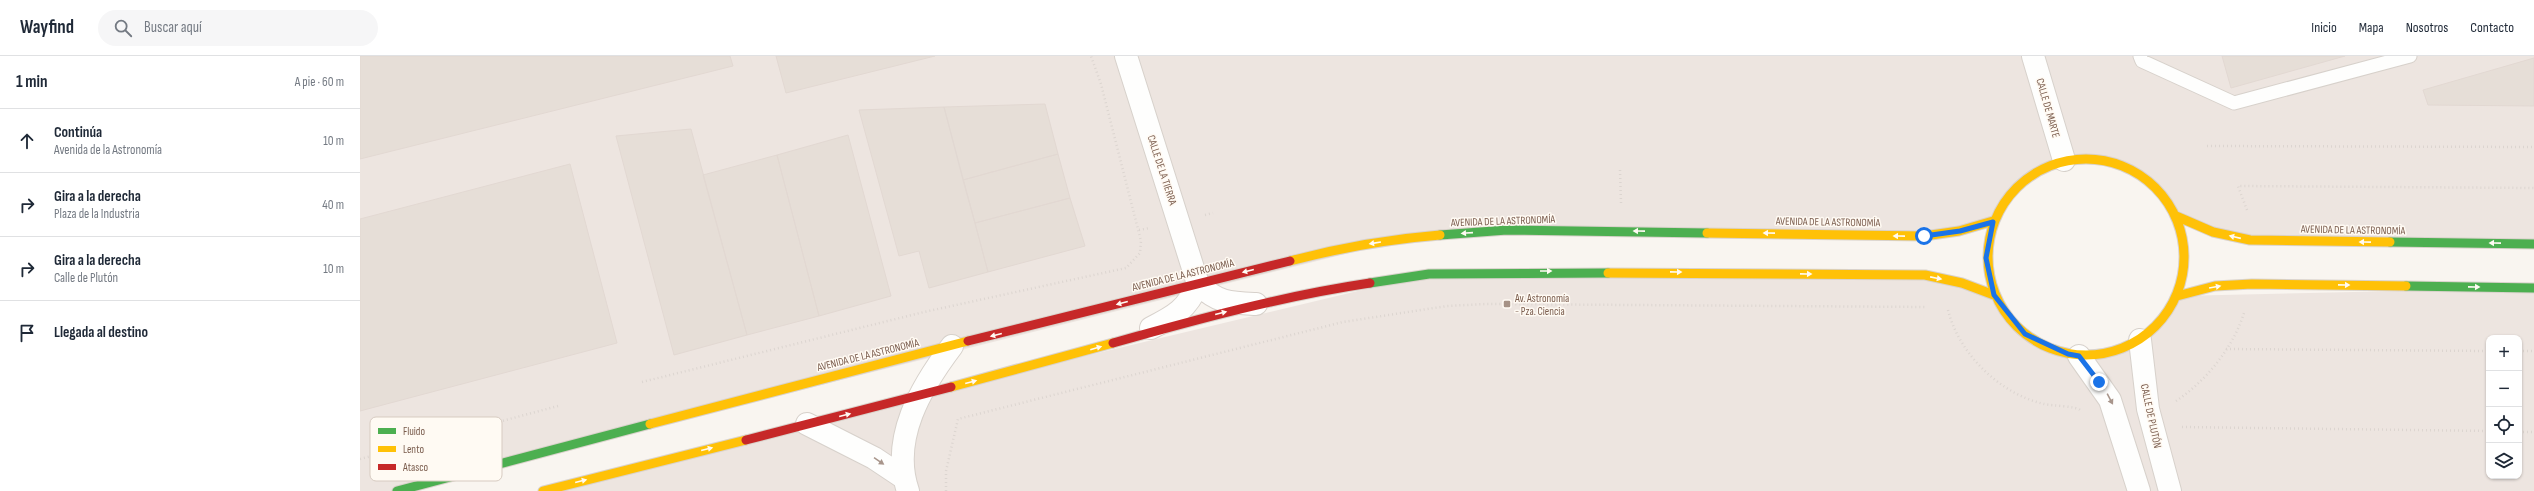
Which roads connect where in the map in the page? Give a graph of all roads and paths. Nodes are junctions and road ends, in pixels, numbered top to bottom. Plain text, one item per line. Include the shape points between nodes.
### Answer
1 (1091, 56) edge
2 (1126, 56) edge
3 (2033, 56) edge
4 (2140, 56) edge
5 (2410, 56) edge
6 (2207, 146) dead end
7 (2534, 148) edge
8 (2064, 160) junction
9 (2176, 216) junction
10 (1993, 222) junction
11 (2534, 244) edge
12 (1198, 284) junction
13 (2534, 288) edge
14 (1994, 295) junction
15 (2177, 296) junction
16 (1258, 304) junction
17 (1933, 307) dead end
18 (1947, 307) dead end
19 (2140, 340) junction
20 (1122, 341) junction
21 (952, 346) junction
22 (2226, 349) dead end
23 (2486, 351) edge
24 (2522, 351) edge
25 (2534, 351) edge
26 (2079, 356) junction
27 (642, 382) dead end
28 (922, 395) junction
29 (558, 406) dead end
30 (2083, 412) dead end
31 (502, 421) edge
32 (807, 424) junction
33 (2177, 427) dead end
34 (2486, 431) edge
35 (2522, 432) edge
36 (2534, 432) edge
37 (370, 456) edge
38 (360, 459) edge
39 (502, 464) edge
40 (435, 481) edge
41 (906, 485) edge
42 (397, 491) edge
43 (544, 491) edge
44 (946, 491) edge
45 (2139, 491) edge
46 (2170, 491) edge

1 - 27 path via 1101,84 1141,241 1140,253 1126,268 924,312
2 - 12 street, CALLE DE LA TIERRA
3 - 8 street, CALLE DE MARTE
4 - 5 lane via 2142,61 2234,104
6 - 7 path
8 - 9 street via 2113,161 2149,181
8 - 10 street via 2018,184
11 -> 9 street, AVENIDA DE LA ASTRONOMÍA via 2250,240 2213,232
9 - 15 street via 2185,258
10 -> 12 street, AVENIDA DE LA ASTRONOMÍA via 1960,231 1924,236 1507,230 1413,237 1324,252
10 - 14 street via 1986,258
12 - 16 street, CALLE DE LA TIERRA via 1211,297 1231,303
12 - 20 street via 1190,300 1178,313
12 -> 21 street, AVENIDA DE LA ASTRONOMÍA
15 -> 13 street via 2215,286 2252,284
16 -> 14 street via 1334,288 1429,274 1507,272 1926,276 1962,283
14 - 26 street via 2025,334 2068,354
15 - 19 street via 2154,328
20 -> 16 street
17 - 44 path via 1486,304 1448,306 1343,322 958,419 948,464
18 - 30 path via 1952,326 1965,348 1982,368 2005,387 2030,401 2078,408
19 - 26 street via 2113,352
19 - 46 street, CALLE DE PLUTÓN via 2148,409
28 -> 20 street
21 - 28 street via 934,370
21 - 39 street, AVENIDA DE LA ASTRONOMÍA
22 - 23 path
24 - 25 path
26 -> 45 street via 2110,400
32 -> 28 street
28 - 41 street via 905,431 901,455
29 - 31 path
32 -> 41 street via 874,458
43 -> 32 street
33 - 34 path
35 - 36 path
37 - 38 path
40 - 42 street, AVENIDA DE LA ASTRONOMÍA

